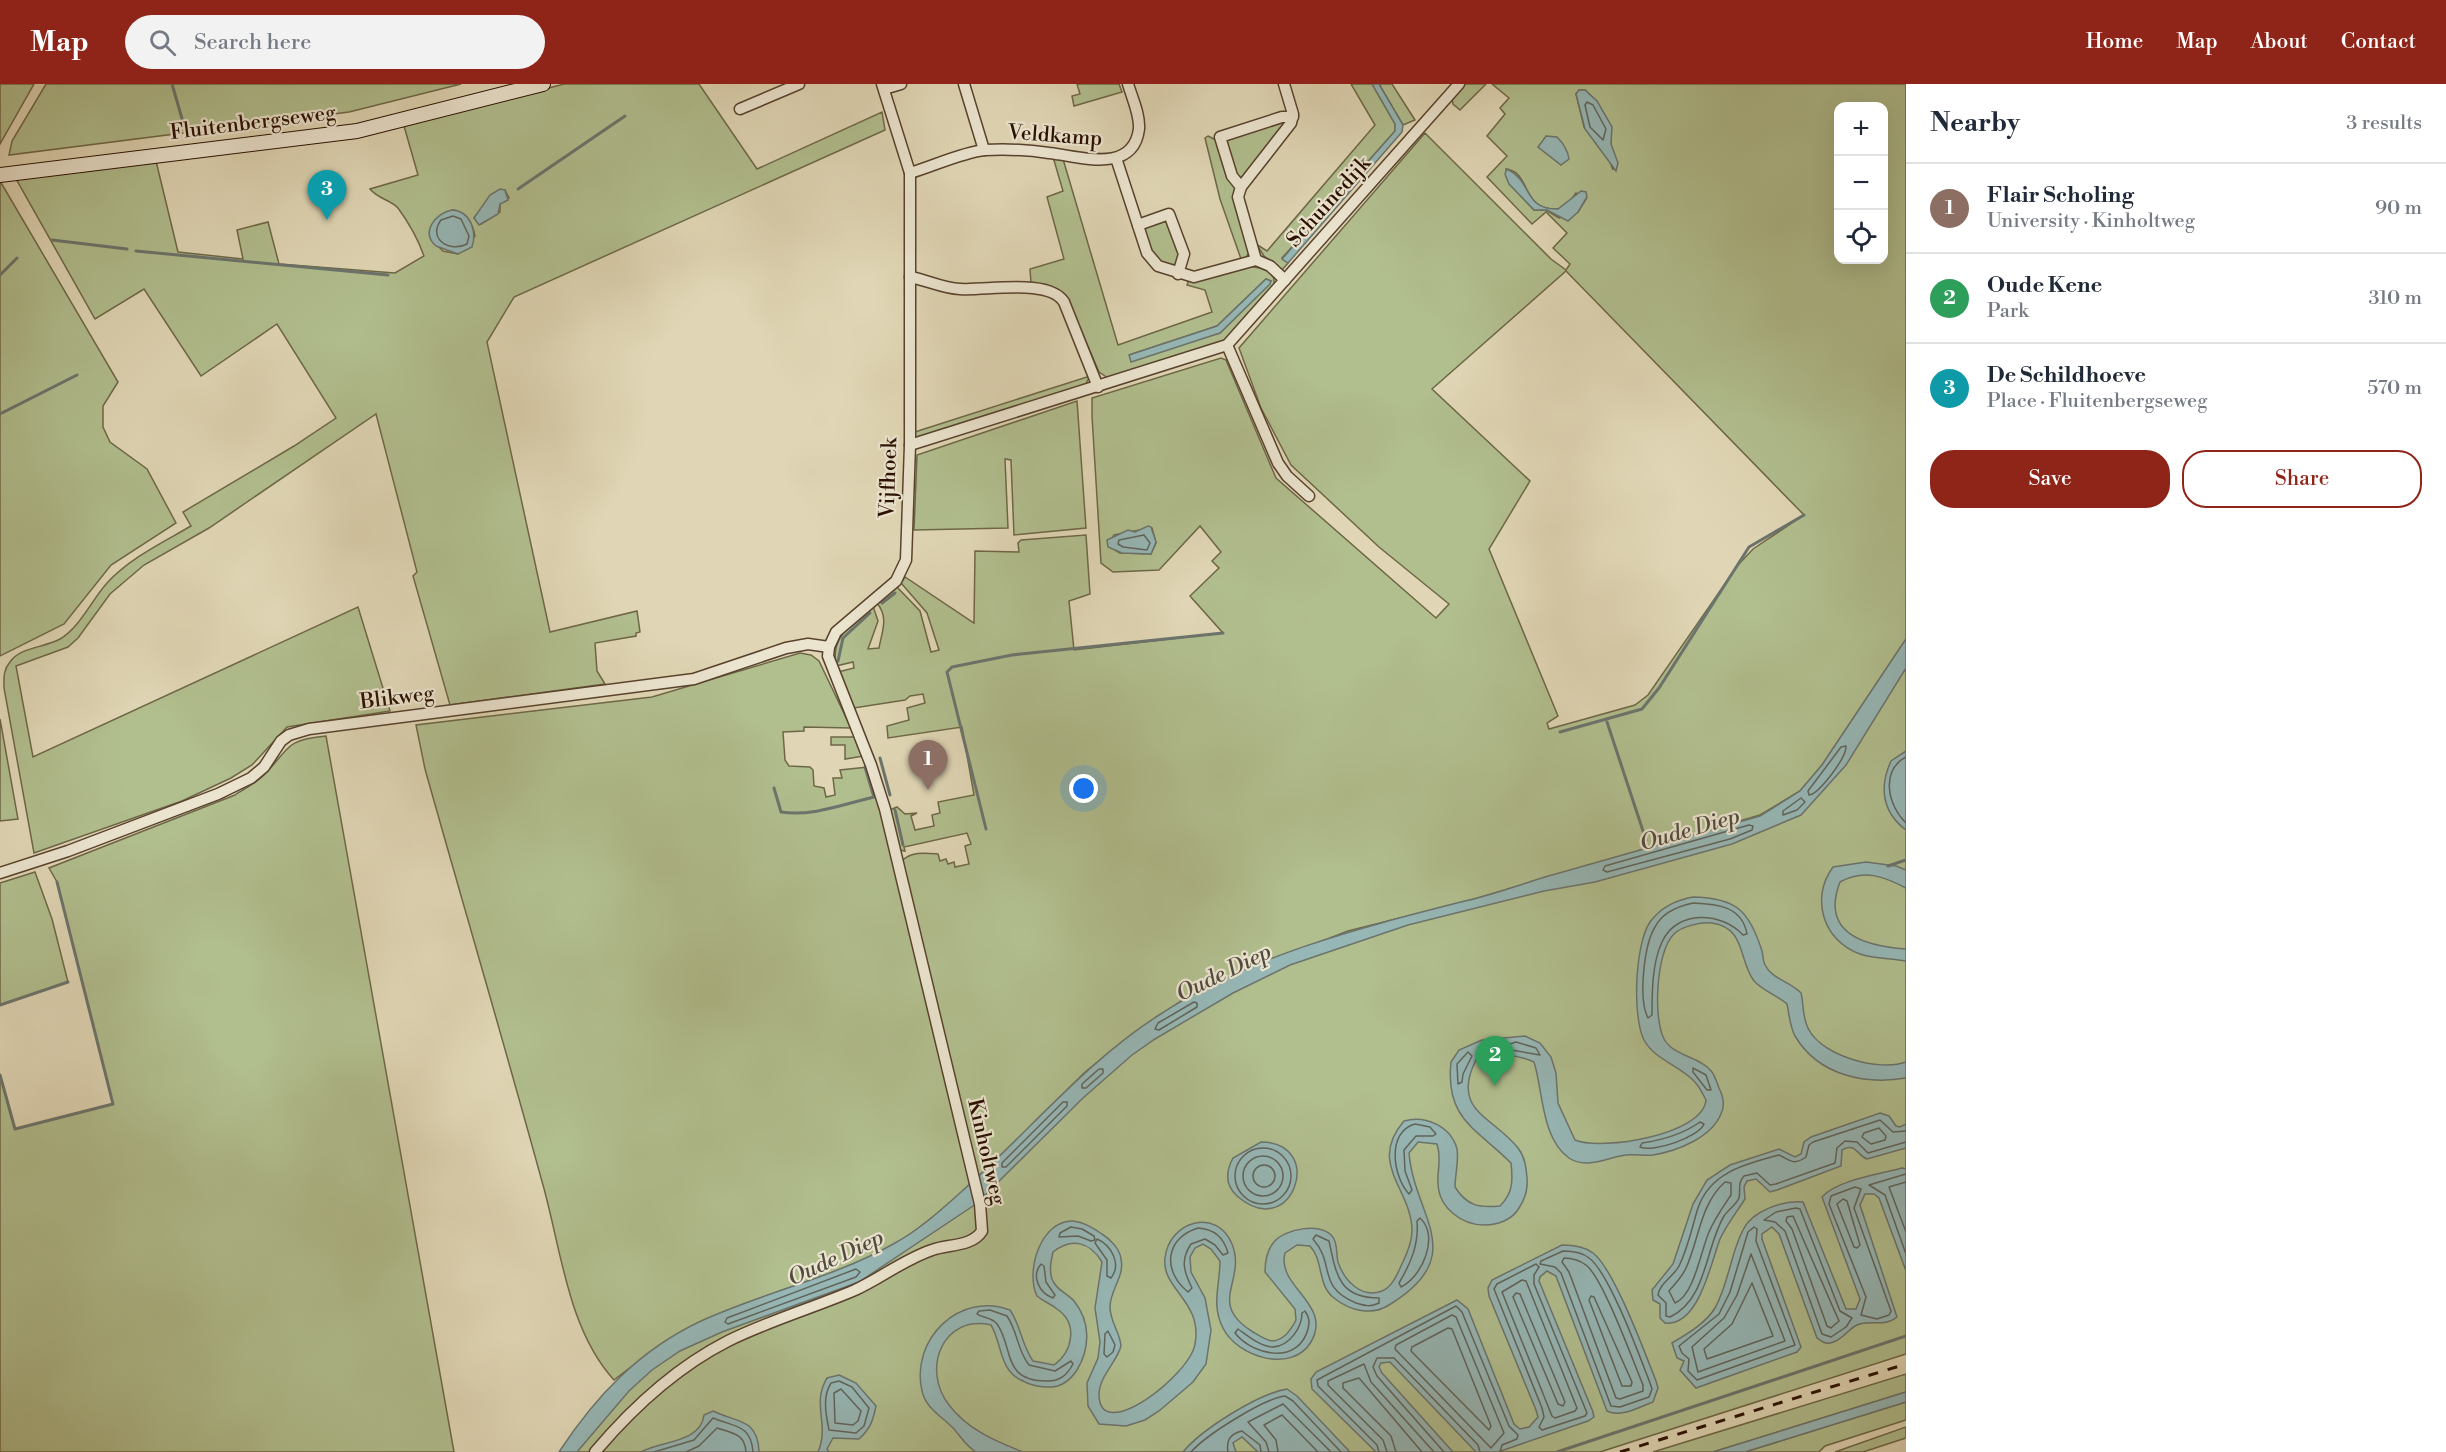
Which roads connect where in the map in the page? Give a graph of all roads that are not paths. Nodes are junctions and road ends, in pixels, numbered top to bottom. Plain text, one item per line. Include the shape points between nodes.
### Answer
1 (543, 84) edge
2 (799, 84) edge
3 (901, 84) edge
4 (964, 84) edge
5 (1128, 84) edge
6 (1284, 84) edge
7 (1459, 84) edge
8 (883, 87) edge
9 (740, 109) dead end
10 (1293, 117) junction
11 (984, 150) junction
12 (1116, 158) junction
13 (910, 173) junction
14 (0, 175) edge
15 (1241, 187) junction
16 (1138, 225) junction
17 (1256, 260) junction
18 (1178, 274) junction
19 (910, 277) junction
20 (1285, 280) junction
21 (1227, 345) junction
22 (1098, 387) junction
23 (910, 445) junction
24 (1309, 496) dead end
25 (829, 647) junction
26 (0, 873) edge
27 (596, 1452) edge

1 - 14 street, Fluitenbergseweg via 357,131
2 - 9 street
3 - 8 street
4 - 11 street
5 - 12 street, Veldkamp via 1139,128 1131,146
6 - 10 street
7 - 20 street, Schuinedijk
8 - 13 street, Vijfhoek
10 - 15 street via 1289,128
10 - 15 street via 1220,137 1232,176
11 - 12 street, Veldkamp via 1047,152 1103,161
11 - 13 street, Veldkamp
12 - 16 street
13 - 19 street, Vijfhoek
15 - 17 street via 1238,197
16 - 18 street via 1150,258
16 - 18 street via 1169,214 1184,254
17 - 18 street via 1200,277
17 - 20 street via 1270,266
19 - 22 street via 960,289 1032,288 1057,294 1064,302
19 - 23 street, Vijfhoek
20 - 21 street, Schuinedijk
21 - 22 street
21 - 24 street via 1278,463
22 - 23 street
23 - 25 street, Vijfhoek via 903,570 892,585 843,624
25 - 26 street, Blikweg via 808,644 786,648 694,679 309,729 289,735 251,778 218,794
25 - 27 street, Kinholtweg via 831,666 885,809 980,1204 982,1228 974,1239 931,1250 853,1291 726,1342 654,1391 624,1418

